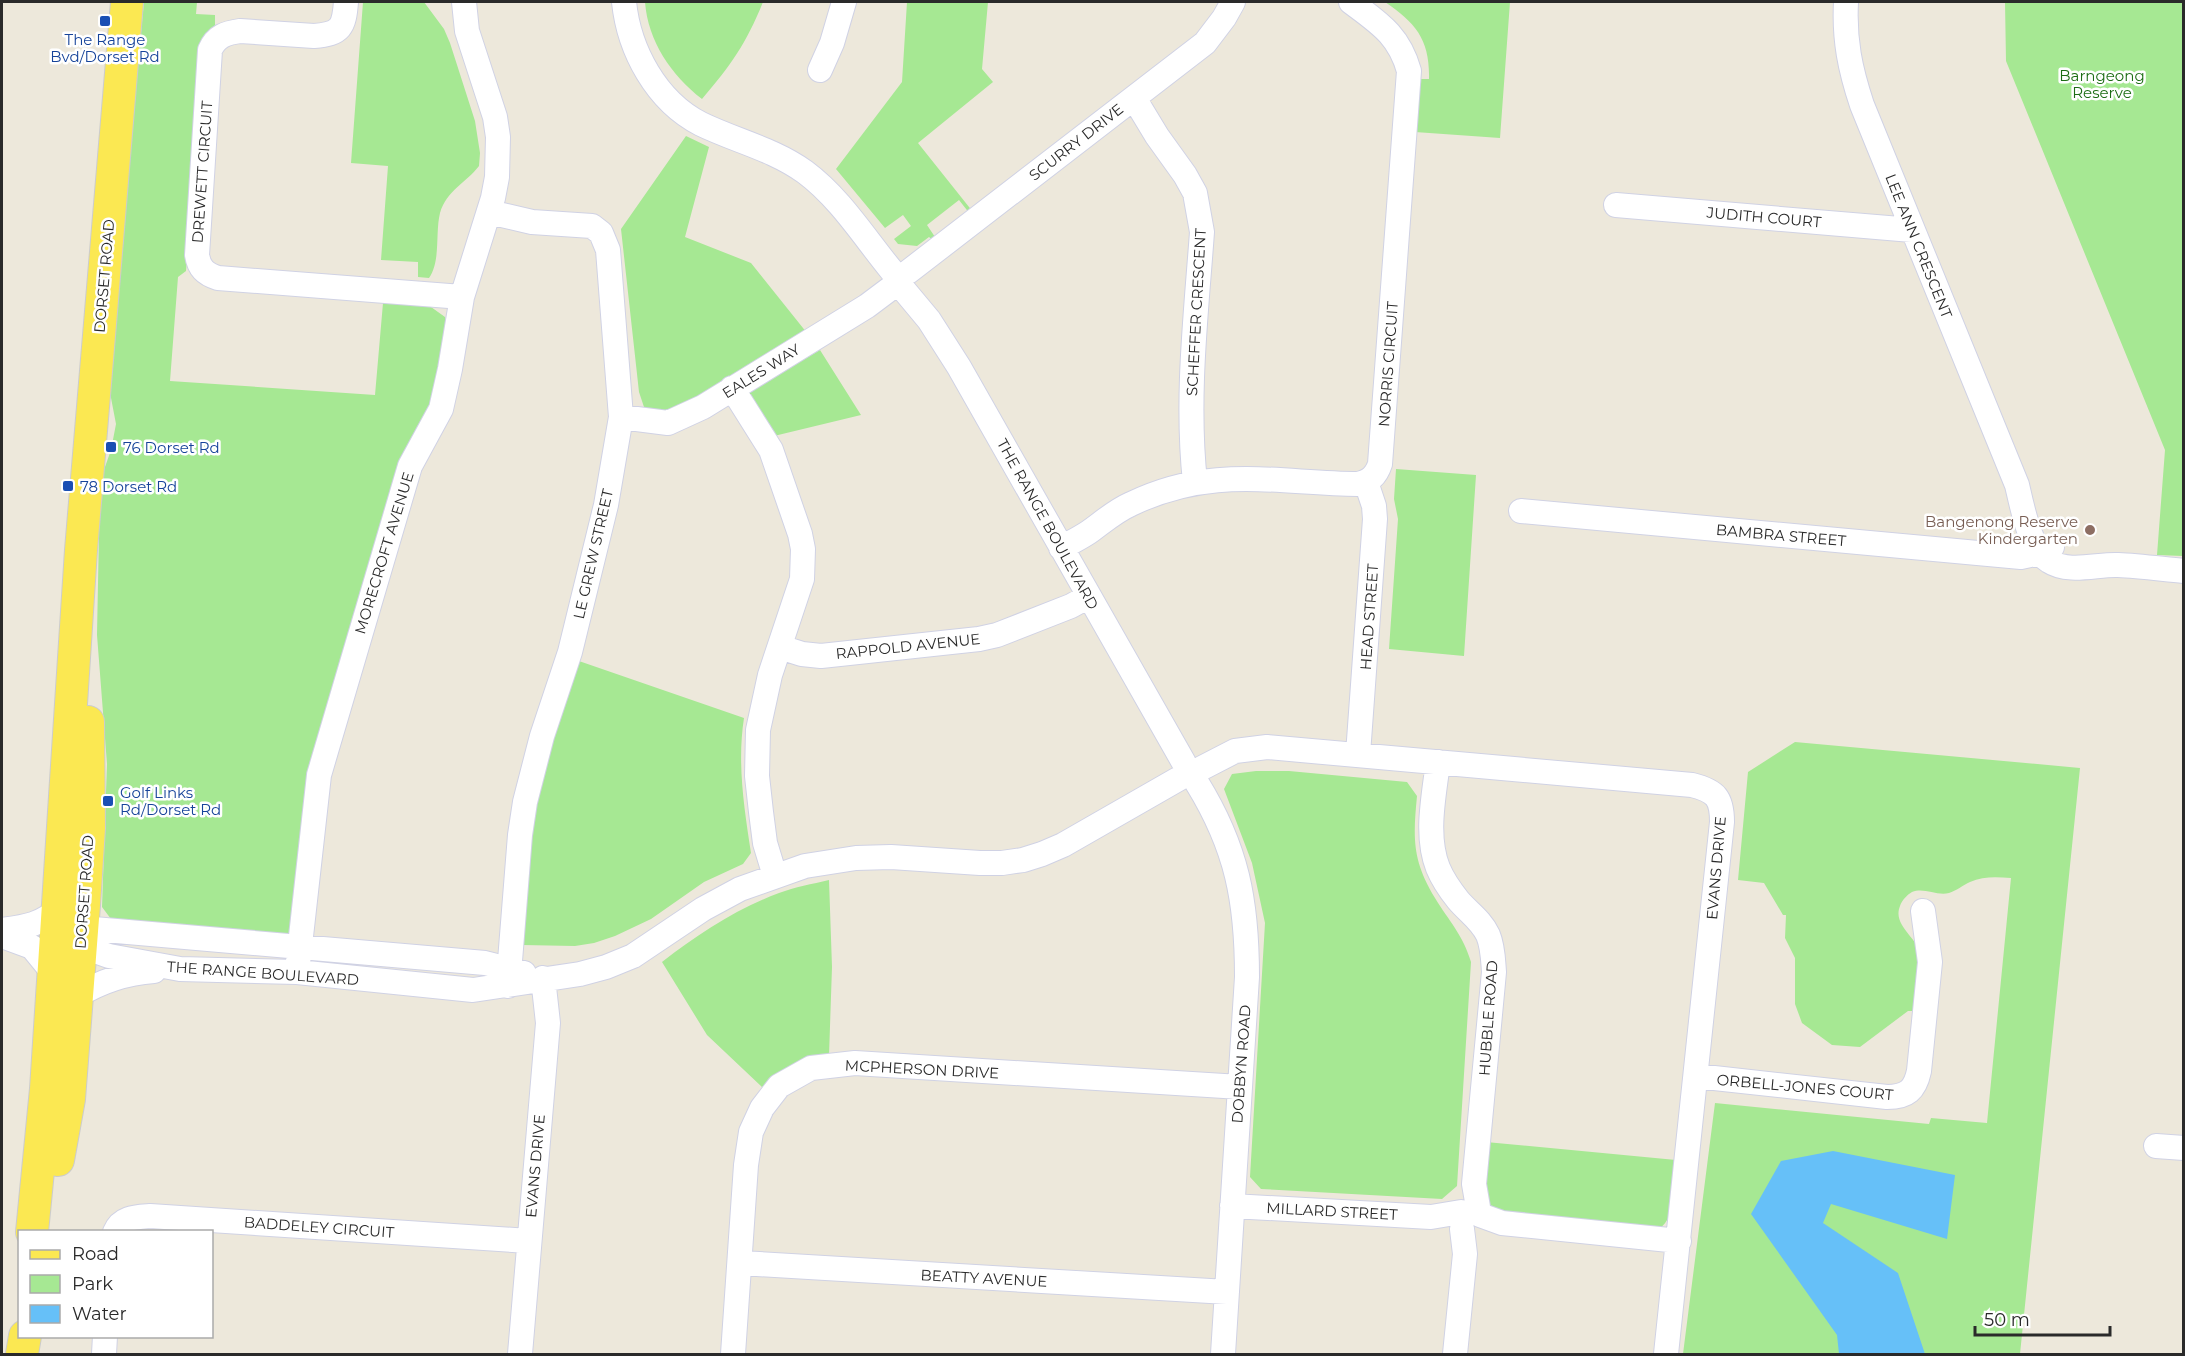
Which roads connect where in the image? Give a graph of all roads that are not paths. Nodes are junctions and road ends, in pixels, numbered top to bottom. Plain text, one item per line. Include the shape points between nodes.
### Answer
1 (127, 2) edge
2 (346, 2) edge
3 (464, 2) edge
4 (624, 2) edge
5 (844, 2) edge
6 (1233, 2) edge
7 (1351, 2) edge
8 (1846, 2) edge
9 (820, 70) dead end
10 (1129, 102) junction
11 (1616, 205) dead end
12 (489, 212) junction
13 (1912, 230) junction
14 (899, 280) junction
15 (462, 297) junction
16 (732, 388) junction
17 (621, 417) junction
18 (1201, 481) junction
19 (1366, 482) junction
20 (1521, 511) dead end
21 (1058, 544) junction
22 (2046, 550) junction
23 (2184, 571) edge
24 (1085, 590) junction
25 (780, 647) junction
26 (1358, 754) junction
27 (1438, 762) junction
28 (1191, 773) junction
29 (775, 876) junction
30 (1923, 911) dead end
31 (2, 930) edge
32 (67, 930) junction
33 (2, 936) edge
34 (299, 948) junction
35 (180, 969) junction
36 (297, 972) junction
37 (54, 974) junction
38 (508, 977) junction
39 (543, 978) junction
40 (77, 996) junction
41 (1696, 1076) junction
42 (1240, 1088) junction
43 (2156, 1146) dead end
44 (2184, 1148) edge
45 (1233, 1206) junction
46 (1470, 1221) junction
47 (32, 1230) edge
48 (45, 1230) edge
49 (116, 1230) edge
50 (529, 1241) junction
51 (1678, 1241) junction
52 (741, 1263) junction
53 (1227, 1292) junction
54 (23, 1338) edge
55 (105, 1338) edge
56 (21, 1354) edge
57 (104, 1354) edge
58 (520, 1354) edge
59 (733, 1354) edge
60 (1223, 1354) edge
61 (1455, 1354) edge
62 (1666, 1354) edge

1 - 32 main road, DORSET ROAD via 81,550 89,828
2 - 15 street, DREWETT CIRCUIT via 342,26 336,32 314,36 240,31 213,42 199,264 209,276 218,278
3 - 12 street, MORECROFT AVENUE via 467,31 498,137 497,177
4 - 14 street, THE RANGE BOULEVARD via 626,22 637,53 668,99 702,124 784,158 822,186
5 - 9 street
6 - 10 street, SCURRY DRIVE via 1205,43
7 - 19 street, NORRIS CIRCUIT via 1397,41 1409,70 1380,464 1377,474
8 - 13 street, LEE ANN CRESCENT via 1847,54 1852,77
10 - 14 street, SCURRY DRIVE
10 - 18 street, SCHEFFER CRESCENT via 1185,175 1200,211 1202,232 1191,388
11 - 13 street, JUDITH COURT
12 - 15 street, MORECROFT AVENUE
12 - 17 street, LE GREW STREET via 532,222 592,226 602,233 608,250
13 - 22 street, LEE ANN CRESCENT via 2017,485 2025,516
14 - 16 street, EALES WAY via 867,306
14 - 21 street, THE RANGE BOULEVARD via 954,358
15 - 34 street, MORECROFT AVENUE via 441,409 410,466 319,775
16 - 17 street, EALES WAY via 668,423
16 - 25 street via 771,450 802,542 802,579
17 - 38 street, LE GREW STREET via 606,505 576,630 525,802
18 - 19 street via 1240,478
18 - 21 street via 1131,504 1090,531
19 - 26 street, HEAD STREET via 1376,519
20 - 22 street, BAMBRA STREET via 2021,557
21 - 24 street, THE RANGE BOULEVARD
22 - 23 street via 2049,562 2062,566 2117,565
24 - 25 street, RAPPOLD AVENUE via 1065,594 1033,620 988,637 821,656
24 - 28 street, THE RANGE BOULEVARD
25 - 29 street via 765,694 756,751 765,843
26 - 27 street, EVANS DRIVE
26 - 28 street, EVANS DRIVE via 1250,748 1235,751
27 - 41 street, EVANS DRIVE via 1692,785 1715,794 1722,822
27 - 46 street, HUBBLE ROAD via 1432,845 1447,886 1487,934 1494,972
28 - 29 street, THE RANGE BOULEVARD via 1063,844 1023,860 980,863 856,858 805,866
28 - 42 street, DOBBYN ROAD via 1222,828 1242,896 1247,977
29 - 39 street, THE RANGE BOULEVARD via 703,909 633,956 580,974
30 - 41 street, ORBELL-JONES COURT via 1930,962 1919,1071 1909,1093 1887,1097
31 - 32 street via 33,926 53,914
32 - 34 street, THE RANGE BOULEVARD
32 - 35 street, THE RANGE BOULEVARD via 109,956
32 - 37 main road, DORSET ROAD
32 - 40 main road, DORSET ROAD
33 - 37 street via 32,947
34 - 36 street, MORECROFT AVENUE
34 - 38 street, THE RANGE BOULEVARD via 485,963
35 - 36 street, THE RANGE BOULEVARD
35 - 40 street via 119,976
36 - 38 street, THE RANGE BOULEVARD via 473,990
37 - 47 main road, DORSET ROAD
38 - 39 street, THE RANGE BOULEVARD
39 - 50 street, EVANS DRIVE via 548,1023
40 - 48 main road, DORSET ROAD via 69,1099
41 - 51 street, EVANS DRIVE
42 - 45 street, DOBBYN ROAD
42 - 52 street, MCPHERSON DRIVE via 855,1063 811,1068 779,1086 762,1108 751,1132
43 - 44 street
45 - 46 street, MILLARD STREET
45 - 53 street, DOBBYN ROAD
46 - 51 street, MILLARD STREET
46 - 61 street, HUBBLE ROAD
49 - 50 street, BADDELEY CIRCUIT via 129,1218 150,1216
50 - 58 street, EVANS DRIVE
51 - 62 street, EVANS DRIVE
52 - 53 street, BEATTY AVENUE
52 - 59 street, MCPHERSON DRIVE
53 - 60 street, DOBBYN ROAD
54 - 56 main road
55 - 57 street

